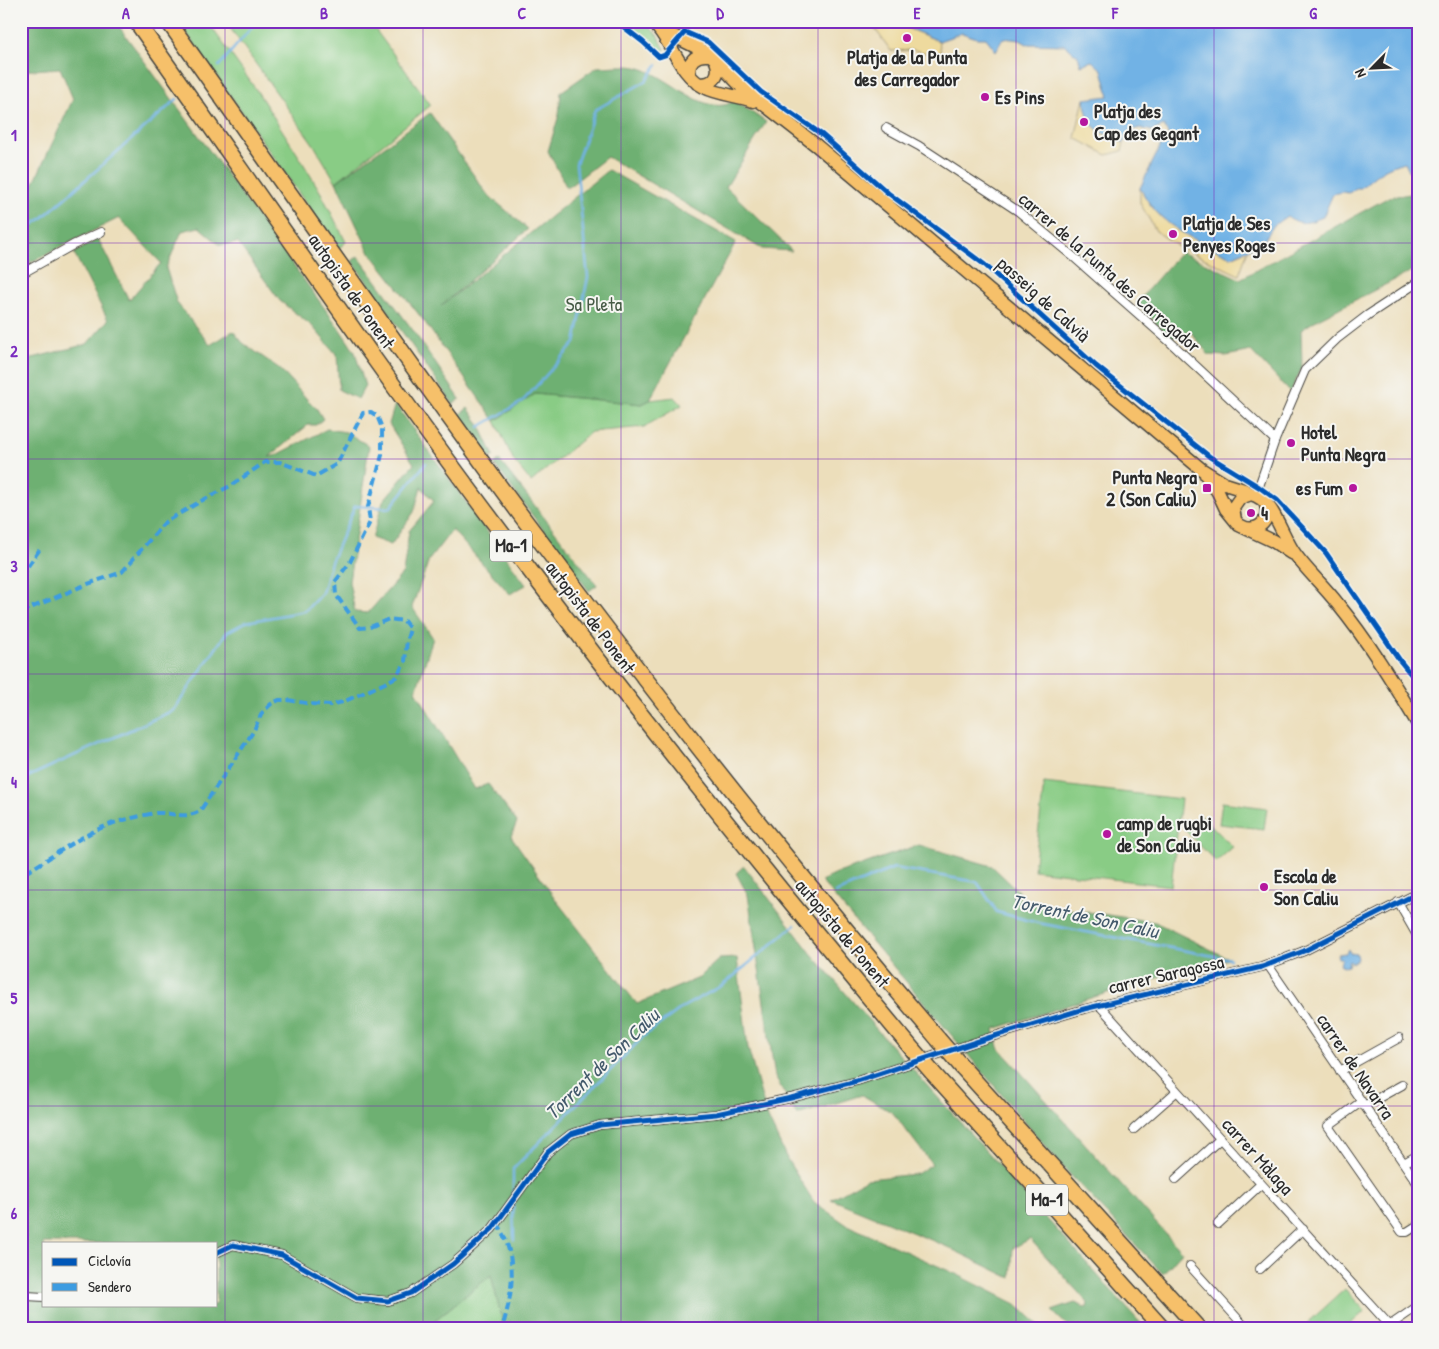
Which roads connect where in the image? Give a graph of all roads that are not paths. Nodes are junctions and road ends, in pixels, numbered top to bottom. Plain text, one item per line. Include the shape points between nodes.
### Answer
1 (136, 21) edge
2 (168, 21) edge
3 (656, 25) edge
4 (712, 58) junction
5 (694, 79) junction
6 (767, 106) junction
7 (886, 128) dead end
8 (101, 232) dead end
9 (21, 274) edge
10 (1418, 282) edge
11 (1275, 440) junction
12 (1201, 469) junction
13 (1253, 494) junction
14 (1266, 504) junction
15 (1240, 524) junction
16 (1296, 556) junction
17 (1418, 724) edge
18 (1418, 893) edge
19 (1398, 902) junction
20 (1418, 937) edge
21 (1268, 965) junction
22 (1099, 1005) junction
23 (1399, 1038) dead end
24 (913, 1057) junction
25 (1340, 1071) junction
26 (1402, 1085) dead end
27 (1176, 1091) junction
28 (1363, 1104) junction
29 (1134, 1129) dead end
30 (1220, 1139) junction
31 (1418, 1155) edge
32 (1404, 1163) junction
33 (1176, 1179) dead end
34 (1262, 1184) junction
35 (1418, 1184) edge
36 (1218, 1224) dead end
37 (1418, 1225) edge
38 (1303, 1229) junction
39 (218, 1252) edge
40 (1139, 1264) junction
41 (1190, 1266) dead end
42 (1260, 1269) dead end
43 (21, 1292) edge
44 (42, 1297) edge
45 (1418, 1306) edge
46 (1389, 1327) edge
47 (1162, 1328) edge
48 (1198, 1328) edge
49 (1207, 1328) edge
50 (1246, 1328) edge

1 - 24 highway, autopista de Ponent / Ma-1 via 512,547 705,797
2 - 40 highway, autopista de Ponent / Ma-1, bridge via 558,565 727,782 938,1040
3 - 4 main road
3 - 5 main road via 684,72
4 - 5 main road via 697,56 692,59 688,70
4 - 5 main road via 719,70 715,79 707,84
4 - 6 main road
5 - 6 main road via 717,92
6 - 12 main road
7 - 11 street, carrer de la Punta des Carregador via 1018,211 1154,328
8 - 9 street
10 - 11 street via 1338,338 1305,370
11 - 13 street
12 - 13 main road via 1225,484
12 - 15 main road
13 - 14 main road
13 - 15 main road via 1235,502 1233,514
14 - 15 main road via 1267,516 1261,525 1250,529
14 - 16 main road
15 - 16 main road
16 - 17 main road via 1366,642
18 - 19 street, carrer Saragossa
19 - 20 street
19 - 21 street, carrer Saragossa via 1304,951
21 - 22 street, carrer Saragossa
21 - 25 street, carrer de Navarra
22 - 24 street, carrer Saragossa
22 - 27 street, carrer Màlaga
23 - 25 street
24 - 39 street, carrer Saragossa via 857,1081 773,1102 716,1114 600,1125 571,1134 548,1152 492,1229 453,1264 411,1293 388,1301 357,1298 282,1255 233,1246
24 - 47 highway, Ma-1, bridge via 932,1072
25 - 28 street, carrer de Navarra
26 - 28 street
27 - 29 street
27 - 30 street, carrer Màlaga
28 - 32 street, carrer de Navarra
28 - 37 street via 1328,1126 1402,1232
30 - 33 street
30 - 34 street, carrer Màlaga
31 - 32 street
32 - 35 street, carrer de Navarra
34 - 36 street
34 - 38 street, carrer Màlaga
38 - 42 street
38 - 46 street, carrer Màlaga
40 - 48 highway, Ma-1
40 - 49 highway via 1179,1298
41 - 50 street
43 - 44 street via 27,1296
45 - 46 street

